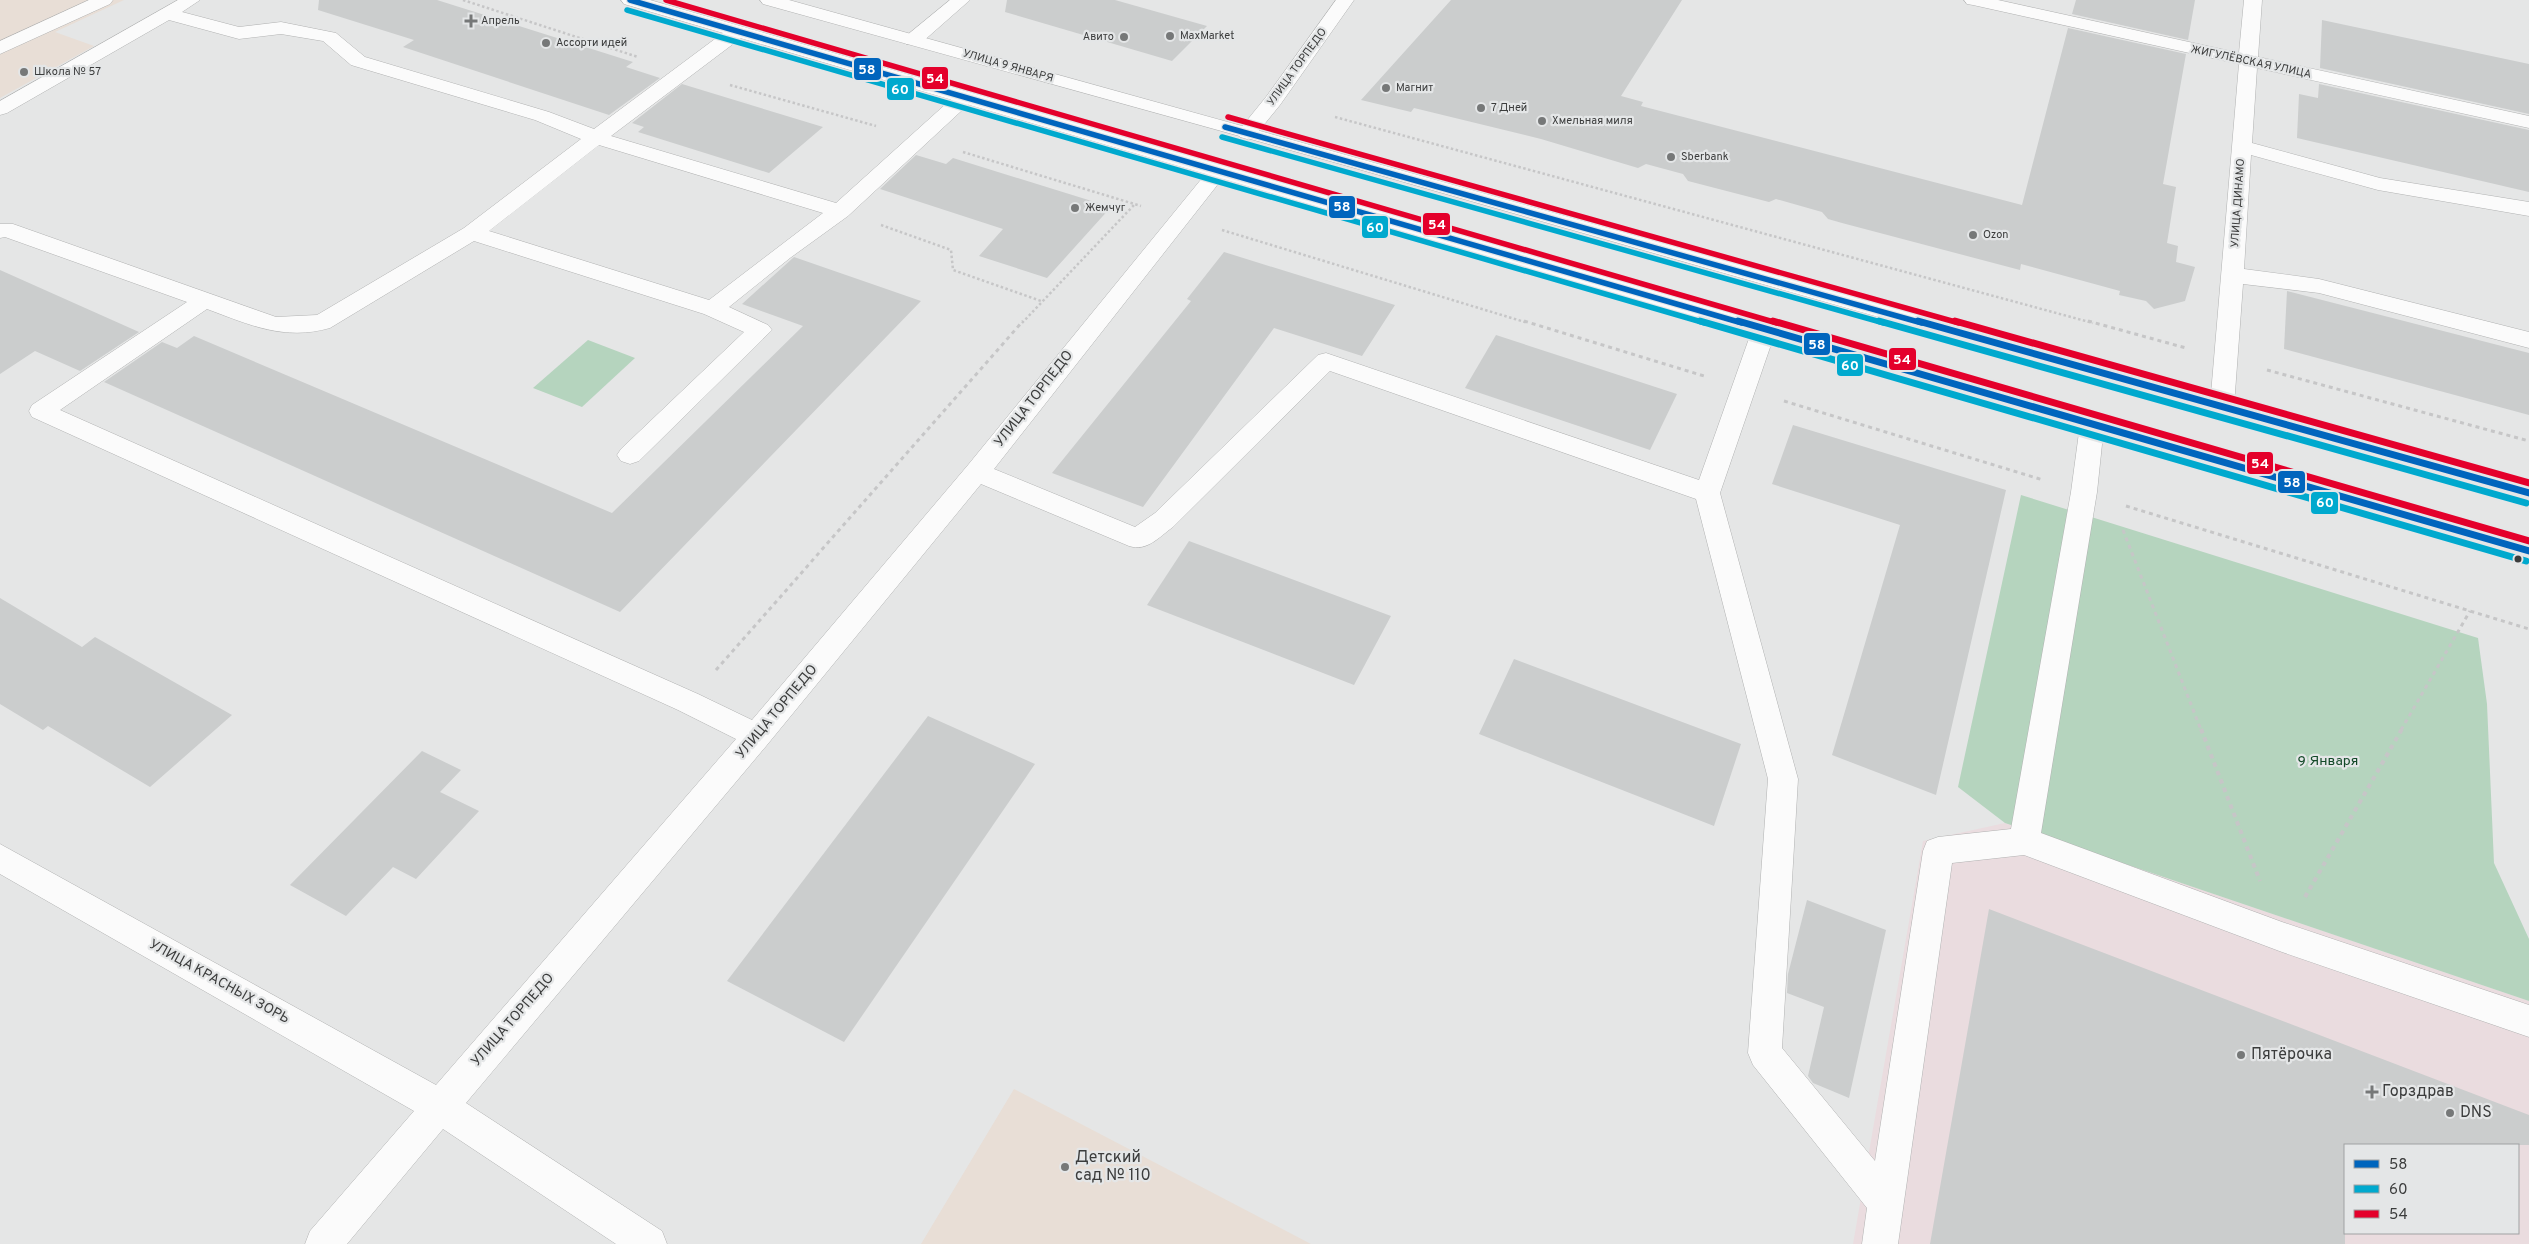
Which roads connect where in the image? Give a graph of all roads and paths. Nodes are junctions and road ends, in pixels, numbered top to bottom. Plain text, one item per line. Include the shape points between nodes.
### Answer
1 (104, 0) edge
2 (191, 0) edge
3 (463, 0) edge
4 (630, 0) edge
5 (769, 0) edge
6 (960, 0) edge
7 (1345, 0) edge
8 (1972, 0) edge
9 (2253, 0) edge
10 (167, 14) junction
11 (738, 31) junction
12 (913, 40) junction
13 (0, 48) edge
14 (2248, 62) junction
15 (682, 71) junction
16 (964, 97) junction
17 (1273, 101) junction
18 (0, 109) edge
19 (2529, 122) edge
20 (1247, 133) junction
21 (598, 138) junction
22 (918, 138) junction
23 (2242, 146) junction
24 (1218, 170) junction
25 (1135, 204) junction
26 (2529, 209) edge
27 (840, 211) junction
28 (1180, 218) junction
29 (0, 231) edge
30 (472, 233) junction
31 (2232, 275) junction
32 (205, 300) junction
33 (1041, 301) junction
34 (712, 309) junction
35 (1764, 330) junction
36 (2529, 340) edge
37 (2226, 359) junction
38 (1742, 388) junction
39 (2222, 406) junction
40 (2092, 425) junction
41 (2529, 441) edge
42 (630, 455) dead end
43 (977, 472) junction
44 (2084, 492) junction
45 (1707, 493) junction
46 (2529, 493) edge
47 (2112, 502) junction
48 (2529, 551) edge
49 (2470, 611) junction
50 (2529, 629) edge
51 (688, 702) junction
52 (757, 736) junction
53 (2024, 841) junction
54 (0, 858) edge
55 (2282, 937) junction
56 (2529, 1022) edge
57 (439, 1106) junction
58 (1886, 1204) junction
59 (323, 1244) edge
60 (649, 1244) edge
61 (1880, 1244) edge

1 - 13 main road
2 - 10 main road
3 - 15 path
4 - 11 main road
5 - 12 main road, УЛИЦА 9 ЯНВАРЯ
6 - 12 main road
7 - 17 main road, УЛИЦА ТОРПЕДО
8 - 14 main road, ЖИГУЛЁВСКАЯ УЛИЦА
9 - 14 main road, УЛИЦА ДИНАМО
10 - 18 main road
10 - 21 main road via 239,33 281,28 330,37 358,60 542,116
11 - 15 main road
11 - 16 main road
12 - 20 main road, УЛИЦА 9 ЯНВАРЯ
14 - 19 main road, ЖИГУЛЁВСКАЯ УЛИЦА
14 - 23 main road, УЛИЦА ДИНАМО
15 - 21 main road
15 - 22 path
16 - 22 main road
16 - 24 main road
17 - 20 main road, УЛИЦА ТОРПЕДО
17 - 37 path
20 - 24 main road
20 - 39 main road, УЛИЦА 9 ЯНВАРЯ
21 - 27 main road
21 - 30 main road
22 - 25 path
22 - 27 main road
23 - 26 main road via 2378,184
23 - 31 main road, УЛИЦА ДИНАМО
24 - 28 main road, УЛИЦА ТОРПЕДО
24 - 35 main road
25 - 28 path
25 - 33 path
27 - 33 path via 952,250 953,270
27 - 34 main road
28 - 38 path
28 - 43 main road, УЛИЦА ТОРПЕДО
29 - 32 main road via 5,229
30 - 32 main road via 322,323 274,325
30 - 34 main road
31 - 36 main road via 2319,286
31 - 37 main road, УЛИЦА ДИНАМО
32 - 51 main road via 41,411
33 - 51 path
34 - 42 main road via 760,330
35 - 38 main road
35 - 40 main road
37 - 39 main road, УЛИЦА ДИНАМО
37 - 41 path
38 - 44 path
38 - 45 main road
39 - 46 main road, УЛИЦА 9 ЯНВАРЯ
40 - 44 main road
40 - 48 main road
43 - 45 main road via 1138,539 1164,520 1326,361
43 - 52 main road, УЛИЦА ТОРПЕДО
44 - 47 path
44 - 53 main road
45 - 58 main road via 1783,779 1765,1053
47 - 49 path
47 - 55 path
49 - 50 path
49 - 55 path
51 - 52 main road
52 - 57 main road, УЛИЦА ТОРПЕДО
53 - 55 main road
53 - 58 main road via 1938,851
54 - 57 main road, УЛИЦА КРАСНЫХ ЗОРЬ
55 - 56 main road
57 - 59 main road, УЛИЦА ТОРПЕДО
57 - 60 main road, УЛИЦА КРАСНЫХ ЗОРЬ
58 - 61 main road

